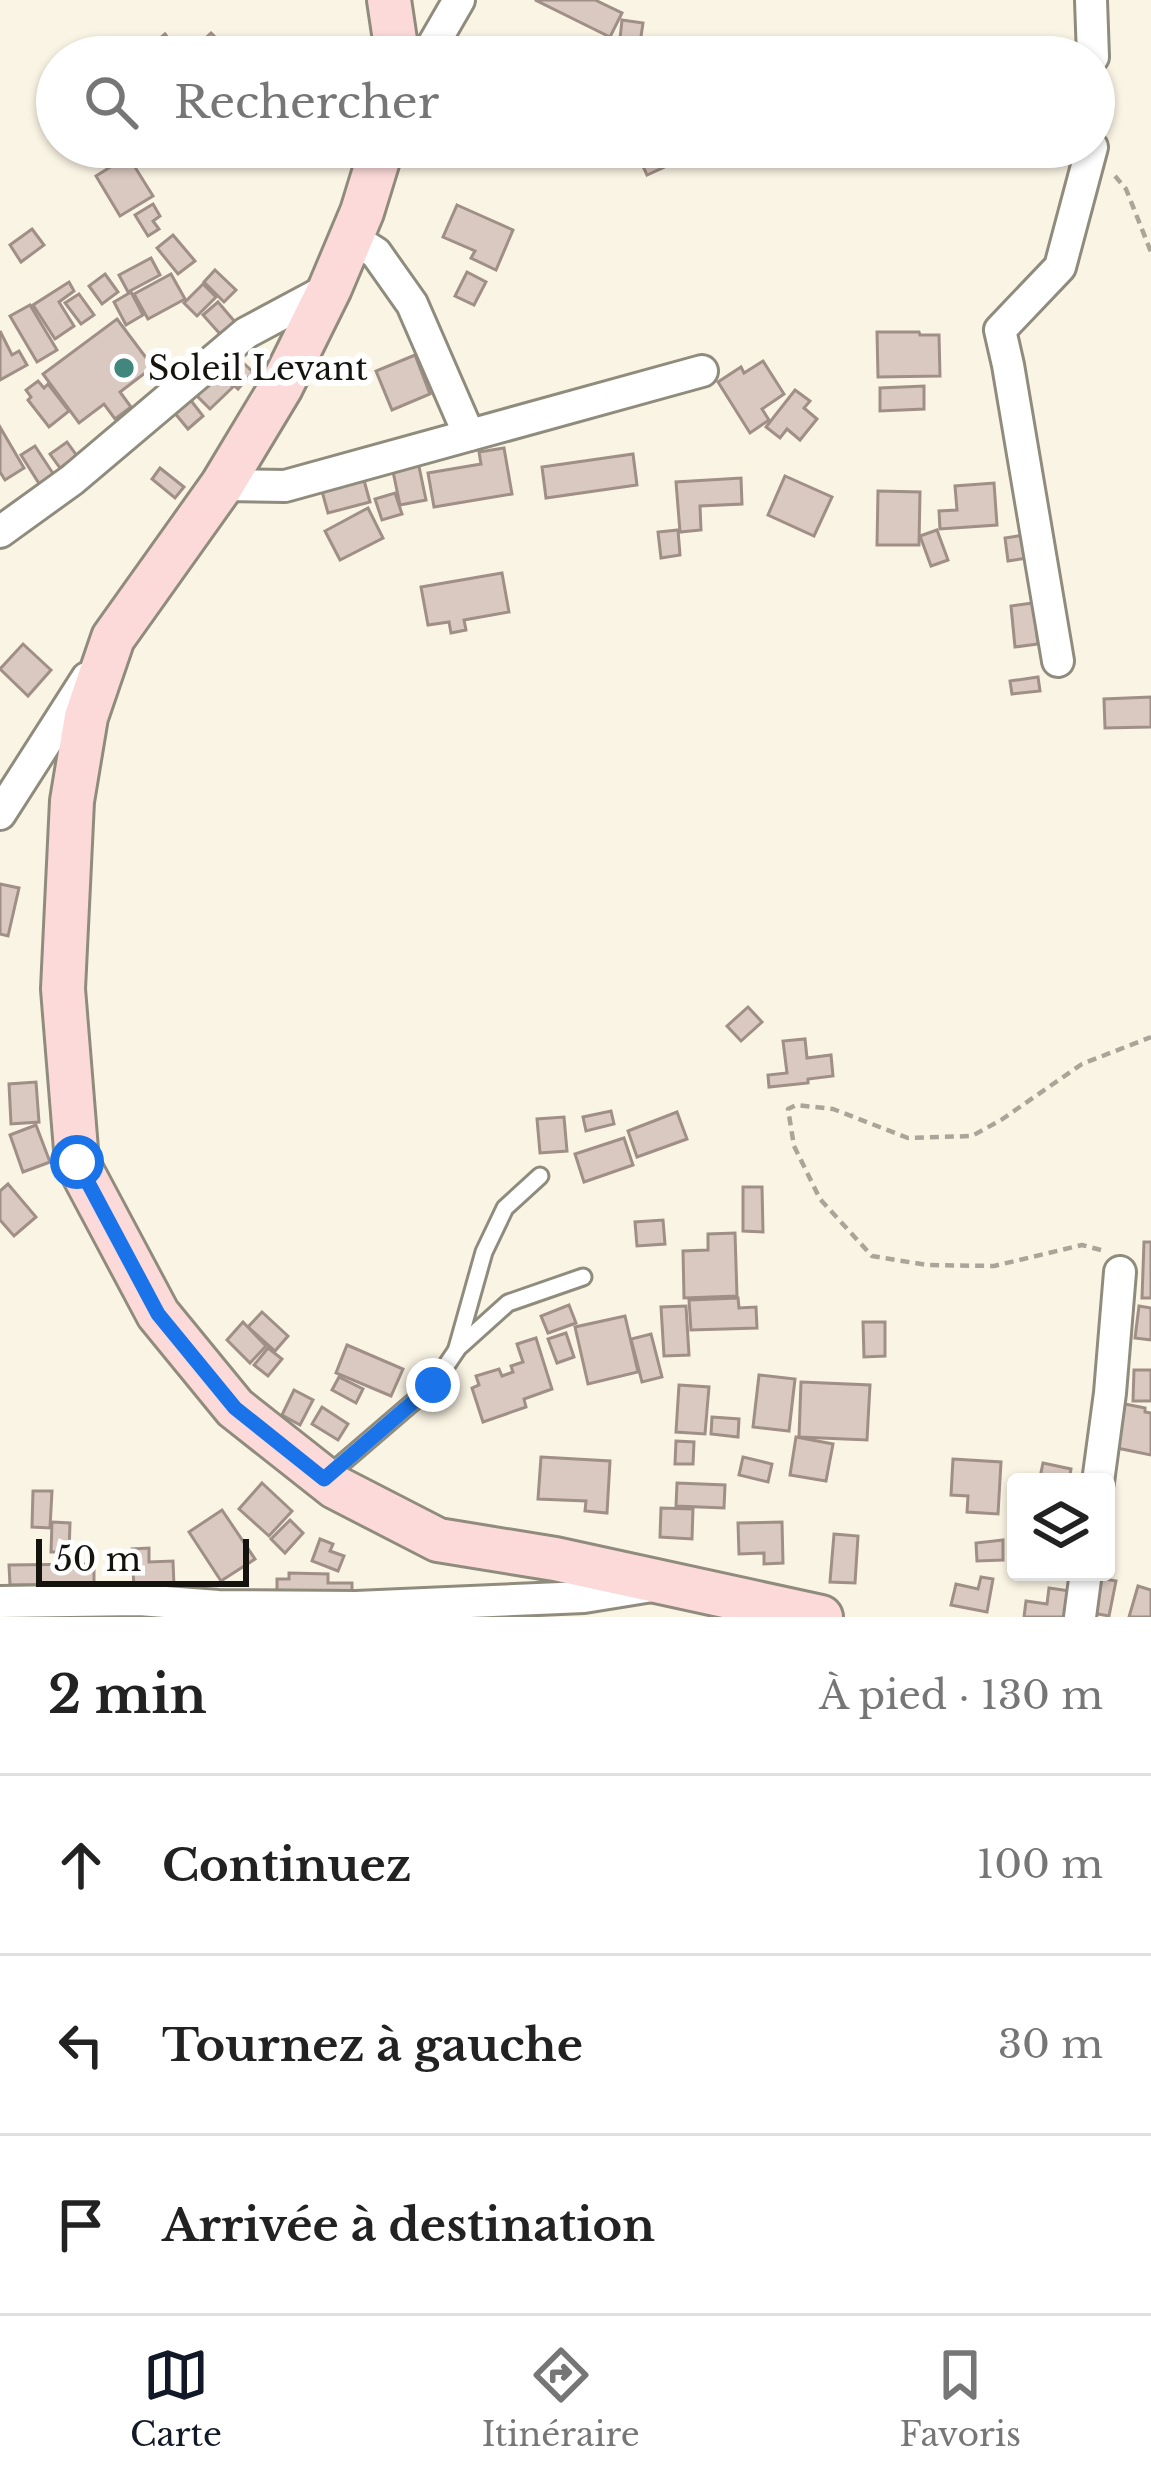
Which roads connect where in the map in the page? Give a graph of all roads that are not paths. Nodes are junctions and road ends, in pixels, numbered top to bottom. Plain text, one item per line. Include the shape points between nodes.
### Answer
1 (389, 0) edge
2 (459, 0) edge
3 (1090, 0) edge
4 (394, 36) edge
5 (438, 36) edge
6 (1092, 36) edge
7 (375, 168) edge
8 (1087, 168) edge
9 (351, 237) junction
10 (331, 288) junction
11 (702, 371) dead end
12 (469, 435) junction
13 (222, 485) junction
14 (0, 532) edge
15 (113, 638) junction
16 (1058, 661) dead end
17 (0, 814) edge
18 (540, 1176) dead end
19 (1120, 1272) road end
20 (583, 1277) dead end
21 (456, 1351) junction
22 (1100, 1473) edge
23 (324, 1479) junction
24 (1085, 1581) edge
25 (665, 1583) junction
26 (0, 1602) edge
27 (611, 1606) edge
28 (821, 1617) edge
29 (1080, 1617) edge

1 - 4 main road
2 - 5 street
3 - 6 street
7 - 9 main road
8 - 16 street via 1060,267 1000,330
9 - 10 main road
9 - 12 street via 376,253 412,304
10 - 13 main road
10 - 14 street via 246,333
11 - 12 street
12 - 13 street via 286,486
13 - 15 main road
15 - 17 street
15 - 23 main road via 86,717 72,801 63,989 77,1162 158,1314 235,1408
18 - 21 lane via 498,1222
19 - 22 street
20 - 21 lane via 508,1303
21 - 23 lane via 433,1385
23 - 25 main road via 438,1540
24 - 29 street
25 - 27 street
25 - 28 main road
26 - 27 street

